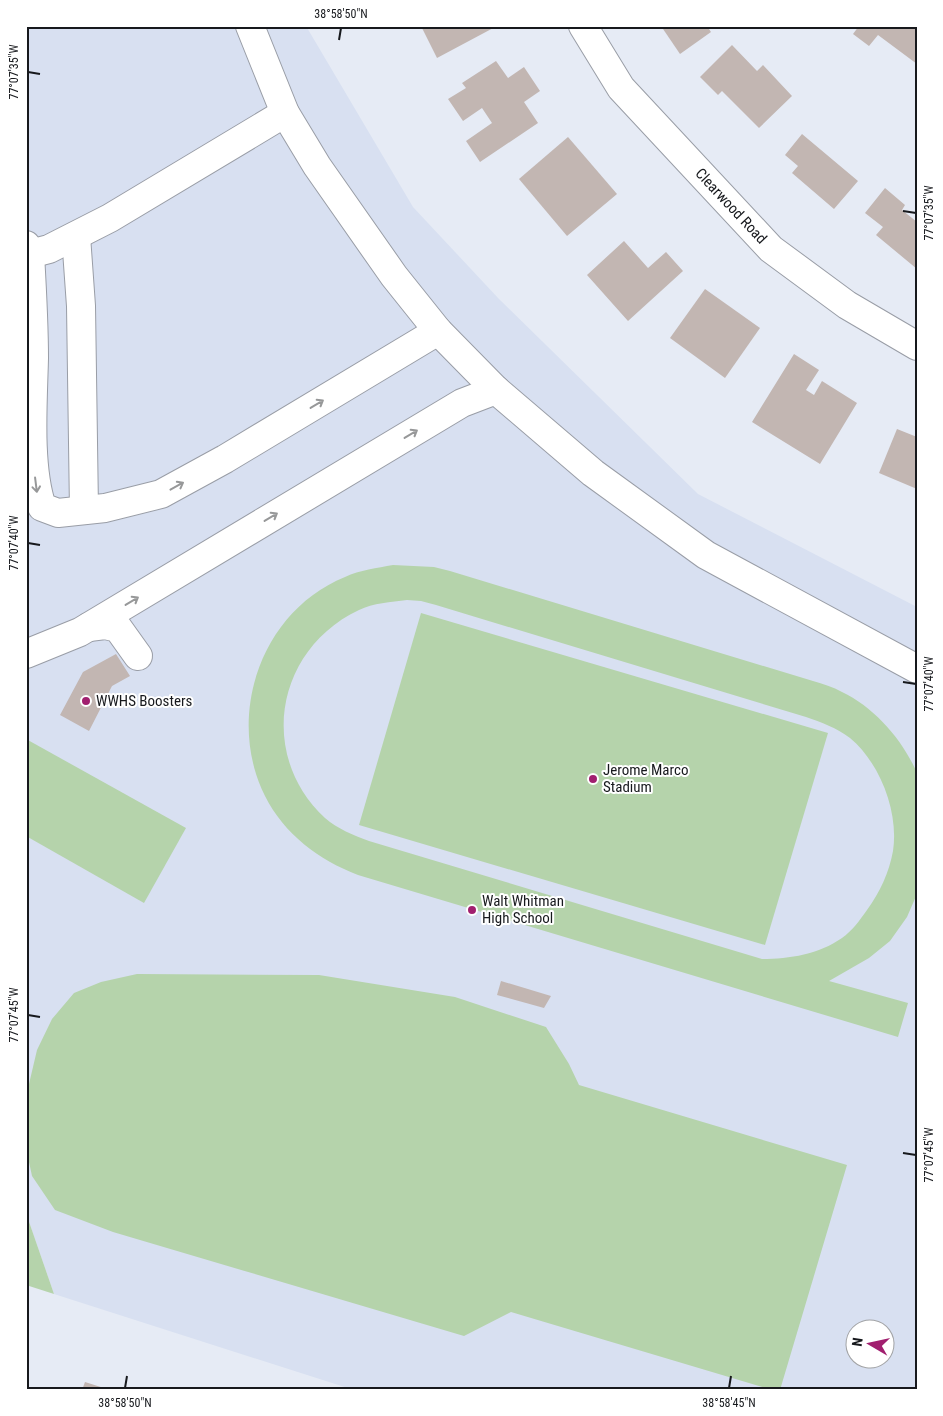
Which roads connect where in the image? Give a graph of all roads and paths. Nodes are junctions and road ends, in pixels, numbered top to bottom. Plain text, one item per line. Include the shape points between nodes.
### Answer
1 (250, 26) edge
2 (583, 26) edge
3 (285, 113) junction
4 (76, 236) junction
5 (28, 250) edge
6 (438, 330) junction
7 (917, 346) edge
8 (496, 390) junction
9 (84, 510) junction
10 (89, 626) junction
11 (26, 654) edge
12 (138, 656) dead end
13 (917, 669) edge

1 - 3 street
2 - 7 street, Clearwood Road via 621,88 771,249 847,305
3 - 4 street
3 - 6 street via 317,166 394,276
4 - 5 street via 50,249
4 - 9 street via 81,306
5 -> 9 street via 34,324 36,491 42,507 58,513
6 - 8 street
9 -> 6 street via 161,494
10 -> 8 street via 462,403
8 - 13 street via 592,473 706,555
10 - 11 street
10 - 12 street via 118,628

